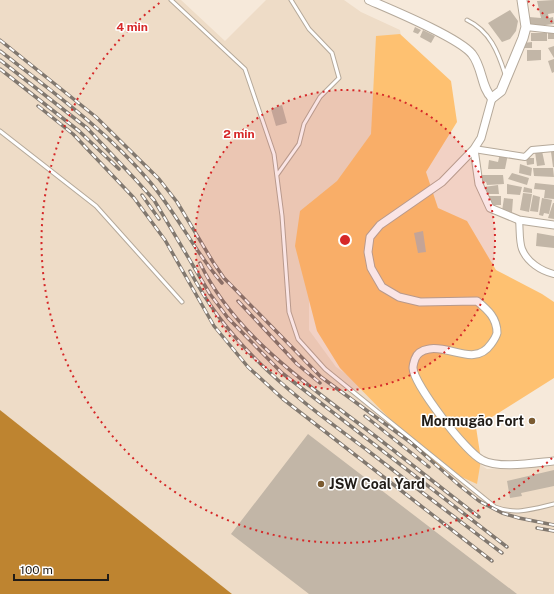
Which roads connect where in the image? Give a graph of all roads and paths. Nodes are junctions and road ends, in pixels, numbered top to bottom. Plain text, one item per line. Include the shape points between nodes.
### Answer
1 (171, 0) edge
2 (291, 0) edge
3 (369, 0) edge
4 (522, 0) edge
5 (468, 20) dead end
6 (526, 27) junction
7 (554, 30) edge
8 (506, 78) junction
9 (492, 98) junction
10 (0, 131) edge
11 (554, 148) edge
12 (474, 149) junction
13 (277, 174) junction
14 (519, 220) junction
15 (554, 225) edge
16 (554, 274) edge
17 (182, 302) dead end
18 (554, 461) edge
19 (554, 504) edge

1 - 13 lane via 245,69 274,154
2 - 13 lane via 309,29 332,53 339,78 320,97 304,124 299,144
3 - 9 main road via 460,44 479,64 486,92
4 - 6 main road
5 - 8 lane via 496,47
6 - 7 street
6 - 8 main road
8 - 9 main road via 501,92
9 - 12 street via 481,138
10 - 17 lane via 96,206
11 - 12 street via 532,150 525,156
12 - 14 street via 479,184 490,208
12 - 18 street via 442,182 380,225 370,237 368,252 371,268 382,287 399,297 420,302 477,301 489,312 497,326 496,336 490,346 480,353 468,355 428,349 418,354 413,369 446,424 482,460 508,465
13 - 19 lane via 289,312 298,339 325,369 495,507 506,511 523,512
14 - 15 street
14 - 16 street via 522,249 533,264 544,272

